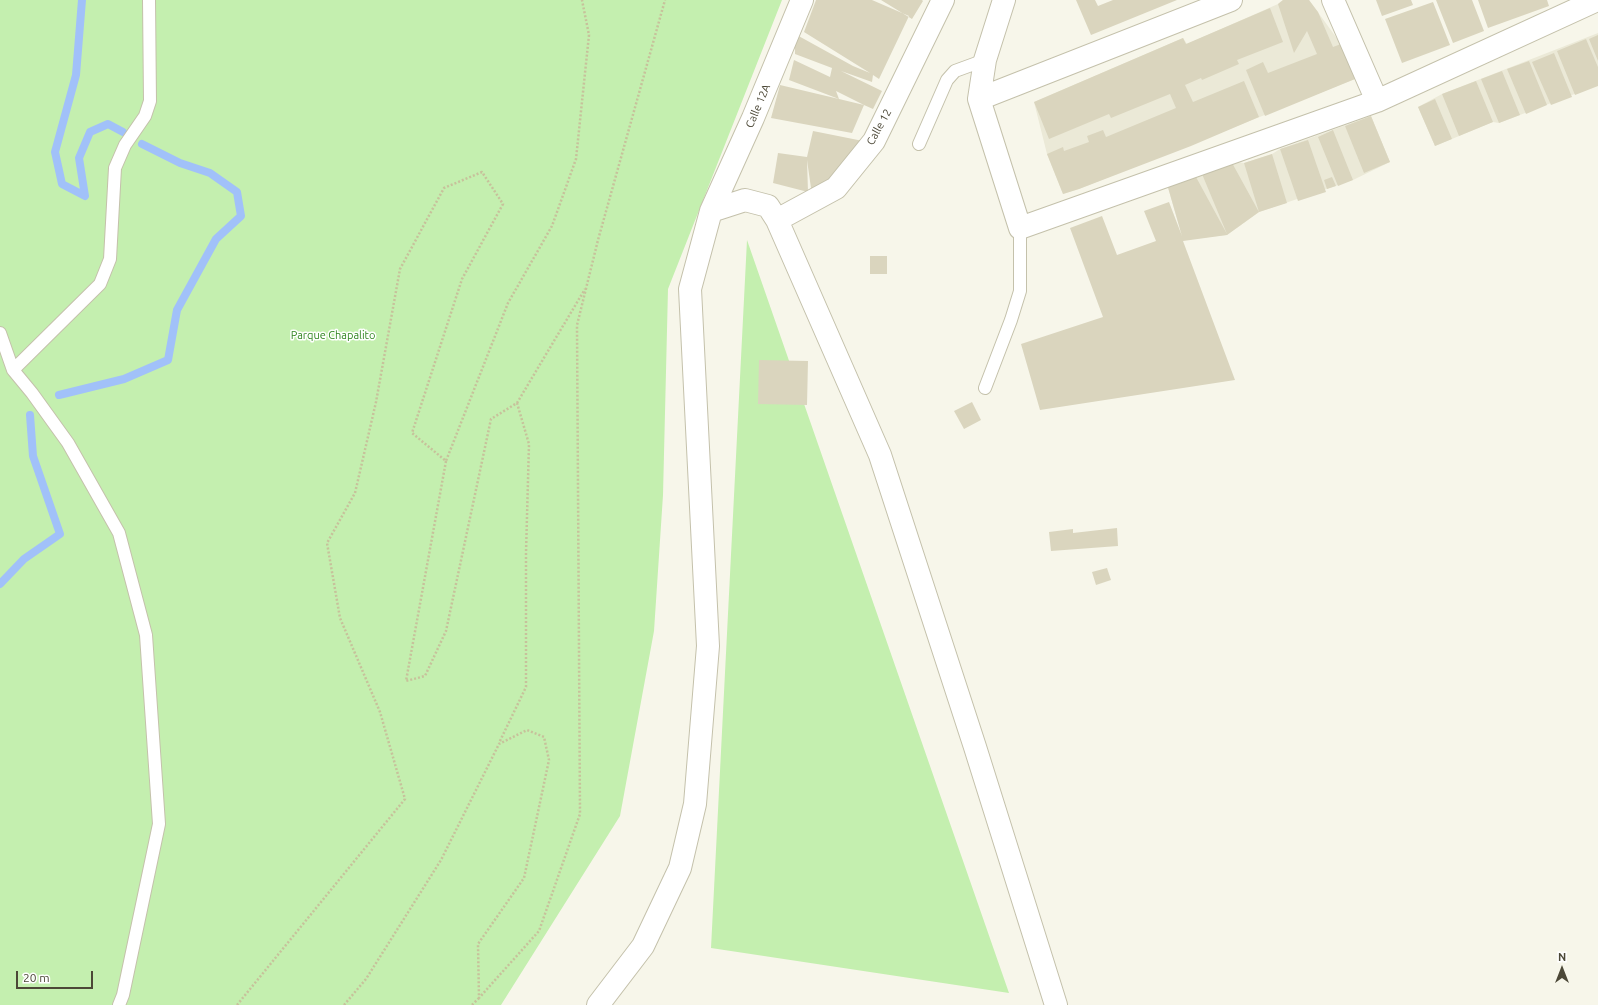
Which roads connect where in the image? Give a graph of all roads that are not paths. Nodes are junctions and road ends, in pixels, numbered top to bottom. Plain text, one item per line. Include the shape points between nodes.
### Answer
1 (149, 0) edge
2 (802, 0) edge
3 (942, 0) edge
4 (1004, 0) edge
5 (1231, 0) edge
6 (1333, 0) edge
7 (1597, 0) edge
8 (985, 60) junction
9 (979, 99) junction
10 (1377, 101) junction
11 (919, 144) dead end
12 (711, 211) junction
13 (777, 220) junction
14 (1020, 228) junction
15 (0, 333) edge
16 (13, 370) junction
17 (984, 388) dead end
18 (119, 1005) edge
19 (598, 1005) edge
20 (1056, 1005) edge

1 - 16 lane via 150,101 145,116 125,145 114,168 108,266 100,284
2 - 12 street, Calle 12A
3 - 13 street, Calle 12 via 874,141 836,188
4 - 8 street
5 - 9 street
6 - 10 street
7 - 10 street
8 - 9 street
8 - 11 lane via 955,71 947,80
9 - 14 street
10 - 14 street
12 - 13 street via 745,200 768,206
12 - 19 street, Calle 12A via 690,289 708,646 695,804 680,868 643,946
13 - 20 street via 880,455
14 - 17 lane via 1020,291
15 - 16 lane
16 - 18 lane via 68,443 119,533 146,635 159,824

